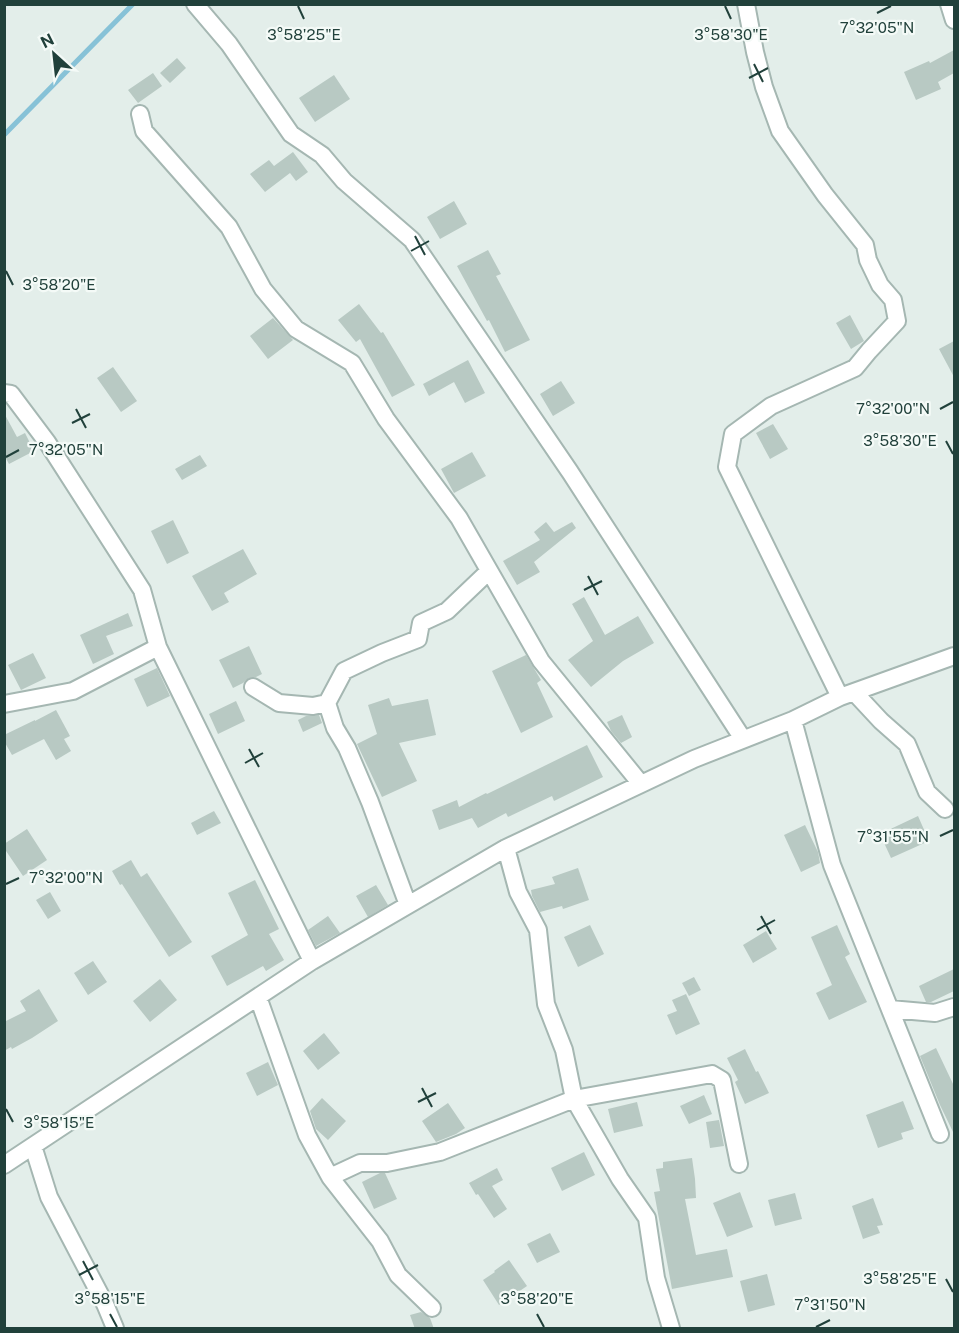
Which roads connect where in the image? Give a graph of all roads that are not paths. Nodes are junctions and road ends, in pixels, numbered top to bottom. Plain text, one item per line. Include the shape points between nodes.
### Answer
1 (195, 4) edge
2 (746, 4) edge
3 (949, 4) edge
4 (954, 20) edge
5 (140, 114) dead end
6 (4, 393) edge
7 (489, 571) junction
8 (158, 647) junction
9 (954, 656) edge
10 (253, 687) dead end
11 (847, 694) junction
12 (327, 703) junction
13 (4, 704) edge
14 (793, 720) junction
15 (743, 739) junction
16 (642, 784) junction
17 (945, 809) dead end
18 (506, 848) junction
19 (408, 905) junction
20 (312, 961) junction
21 (258, 998) junction
22 (954, 1006) edge
23 (890, 1009) junction
24 (574, 1100) junction
25 (940, 1134) dead end
26 (33, 1146) junction
27 (739, 1164) dead end
28 (4, 1165) edge
29 (330, 1177) junction
30 (432, 1308) dead end
31 (115, 1329) edge
32 (671, 1329) edge

1 - 15 street via 229,44 291,134 322,155 344,181 412,240 570,472
2 - 11 street via 764,87 780,131 865,245 880,285 893,300 897,321 855,368 771,406 733,434 727,467
3 - 4 street
5 - 7 street via 144,131 229,227 263,289 296,329 351,363 459,518
6 - 8 street via 11,394 47,442 142,590
7 - 12 street via 447,611 421,623 418,639 344,671
7 - 16 street via 541,660
8 - 13 street via 73,691
8 - 20 street
9 - 11 street
10 - 12 street via 279,702 313,706
11 - 14 street
11 - 17 street via 906,744 927,792
12 - 19 street via 370,802
14 - 15 street
14 - 23 street via 832,865
15 - 16 street
16 - 18 street
18 - 19 street
18 - 24 street via 518,892 538,930 546,1004 564,1050
19 - 20 street
20 - 21 street
21 - 26 street
21 - 29 street via 307,1135
22 - 23 street via 935,1013
23 - 25 street
24 - 27 street via 712,1074 722,1080
24 - 29 street via 440,1152 387,1163 360,1163
24 - 32 street via 647,1218 656,1278
26 - 28 street
26 - 31 street via 50,1197
29 - 30 street via 380,1241 398,1275

